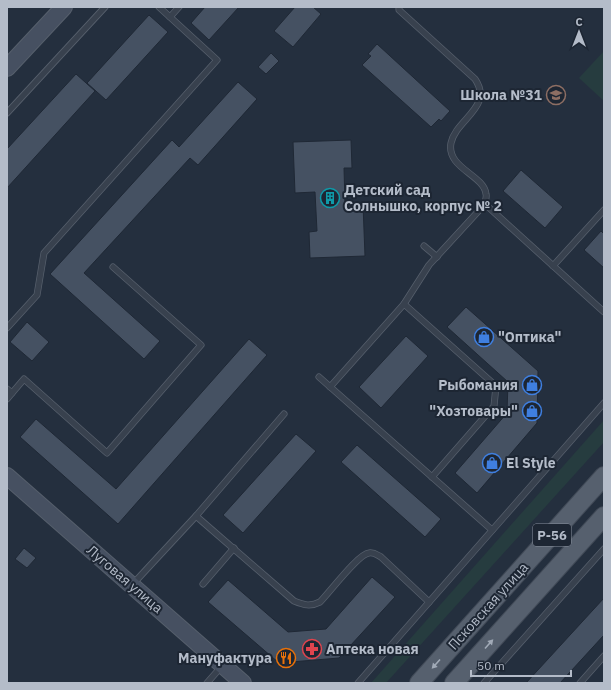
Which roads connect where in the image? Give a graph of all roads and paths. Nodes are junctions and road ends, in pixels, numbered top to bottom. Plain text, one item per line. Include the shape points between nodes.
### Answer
1 (64, 7) edge
2 (105, 7) edge
3 (159, 7) edge
4 (179, 7) edge
5 (399, 7) edge
6 (170, 17) junction
7 (7, 68) edge
8 (7, 112) edge
9 (485, 204) junction
10 (604, 210) edge
11 (424, 246) dead end
12 (437, 257) junction
13 (553, 266) junction
14 (113, 267) dead end
15 (404, 304) junction
16 (604, 312) edge
17 (7, 328) edge
18 (319, 377) dead end
19 (330, 387) junction
20 (9, 391) edge
21 (7, 399) edge
22 (604, 403) edge
23 (284, 414) dead end
24 (7, 476) edge
25 (604, 476) edge
26 (432, 477) junction
27 (577, 506) junction
28 (196, 516) junction
29 (600, 521) edge
30 (492, 530) junction
31 (234, 548) junction
32 (604, 549) edge
33 (202, 584) dead end
34 (132, 585) junction
35 (429, 602) junction
36 (604, 656) edge
37 (223, 665) junction
38 (206, 683) edge
39 (243, 683) edge
40 (358, 683) edge
41 (419, 683) edge
42 (454, 683) edge
43 (484, 683) edge
44 (580, 683) edge

1 - 7 main road
2 - 8 lane
3 - 6 lane
4 - 6 lane
5 - 9 lane via 480,86 480,97 476,107 451,143 453,156 460,166 483,186 486,194
6 - 17 lane via 217,60 44,253 37,295
9 - 12 lane
9 - 13 lane
10 - 13 lane
11 - 12 lane
12 - 15 lane
13 - 16 lane
14 - 20 lane via 201,345 107,453 24,379
15 - 19 lane
15 - 26 lane via 496,386 494,406
18 - 19 lane
19 - 26 lane
20 - 21 lane
22 - 30 lane
23 - 28 lane
24 - 34 main road, Луговая улица
25 - 27 main road, Псковская улица / Р-56
26 - 30 lane
27 - 29 main road via 577,522 585,527
27 -> 41 main road, Псковская улица / Р-56
28 - 31 lane
28 - 34 lane
42 -> 29 main road, Псковская улица
30 - 35 lane
31 - 33 lane
31 - 35 lane via 294,601 304,605 312,606 320,602 359,558 369,552 381,557
32 - 43 lane
34 - 37 main road, Луговая улица
35 - 40 lane
36 - 44 lane
37 - 38 lane
37 - 39 main road, Луговая улица

